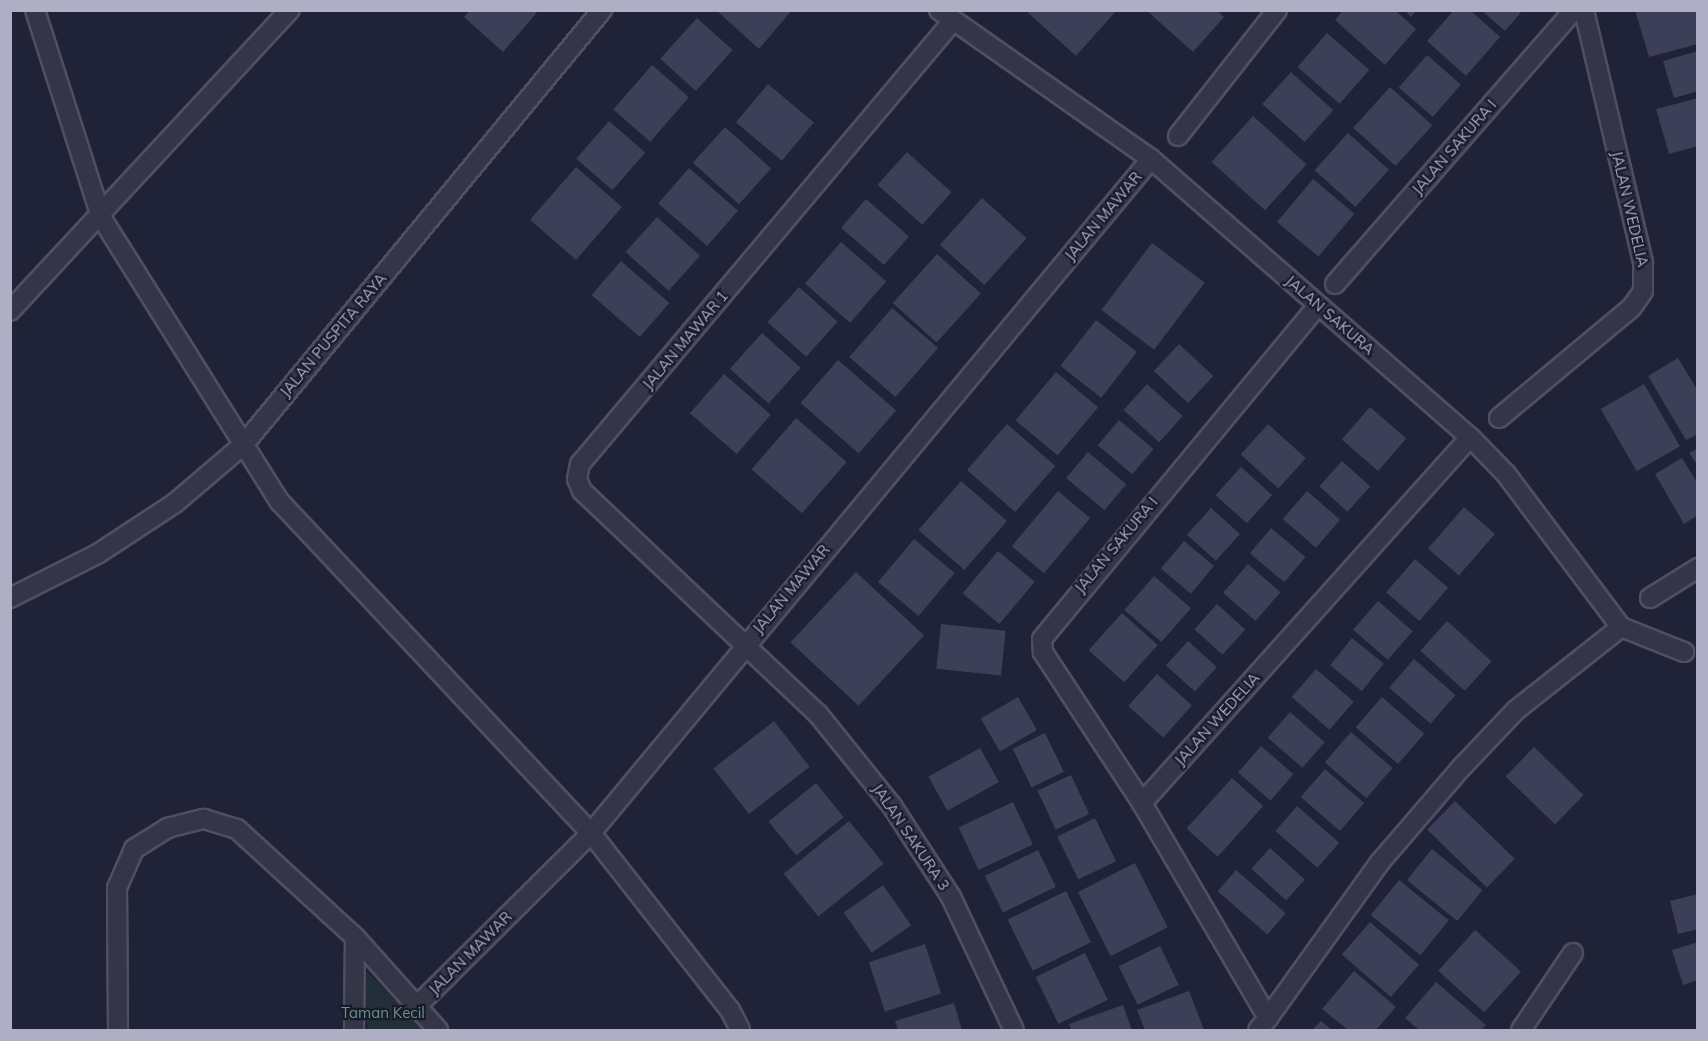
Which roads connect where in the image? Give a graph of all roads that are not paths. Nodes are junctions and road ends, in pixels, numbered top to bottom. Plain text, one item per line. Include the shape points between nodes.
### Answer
1 (34, 10) edge
2 (290, 10) edge
3 (602, 10) edge
4 (1278, 10) edge
5 (1574, 10) edge
6 (1584, 10) edge
7 (946, 16) edge
8 (1178, 136) dead end
9 (1151, 159) junction
10 (101, 217) junction
11 (1335, 284) dead end
12 (1318, 305) junction
13 (10, 311) edge
14 (1499, 418) dead end
15 (1470, 437) junction
16 (243, 444) junction
17 (1698, 568) edge
18 (10, 598) edge
19 (1650, 598) dead end
20 (1621, 627) junction
21 (746, 643) junction
22 (1684, 652) dead end
23 (1142, 803) junction
24 (591, 833) junction
25 (355, 937) junction
26 (1573, 953) dead end
27 (417, 1006) junction
28 (1263, 1024) edge
29 (118, 1030) edge
30 (354, 1030) edge
31 (438, 1030) edge
32 (740, 1030) edge
33 (1014, 1030) edge
34 (1521, 1030) edge

1 - 10 street
2 - 10 street
3 - 16 street, JALAN PUSPITA RAYA
4 - 8 street
5 - 11 street, JALAN SAKURA I
6 - 14 street, JALAN WEDELIA via 1643,262 1643,291 1632,308
7 - 9 street, JALAN SAKURA
7 - 21 street, JALAN MAWAR 1 via 577,472 582,490
9 - 12 street, JALAN SAKURA
9 - 21 street, JALAN MAWAR
10 - 13 street
10 - 16 street
12 - 15 street, JALAN SAKURA
12 - 23 street, JALAN SAKURA I via 1042,639 1042,652
15 - 20 street, JALAN SAKURA via 1506,474
15 - 23 street, JALAN WEDELIA
16 - 18 street, JALAN PUSPITA RAYA via 175,503 99,553
16 - 24 street via 280,502
17 - 19 street
20 - 22 street
20 - 28 street via 1516,710 1461,768 1374,869
21 - 24 street, JALAN MAWAR
21 - 33 street, JALAN SAKURA 3 via 818,714 892,806 951,897
23 - 28 street
24 - 27 street, JALAN MAWAR
24 - 32 street via 730,1010
25 - 27 street
25 - 29 street via 237,829 204,819 167,828 134,849 117,888
25 - 30 street
26 - 34 street
27 - 31 street

